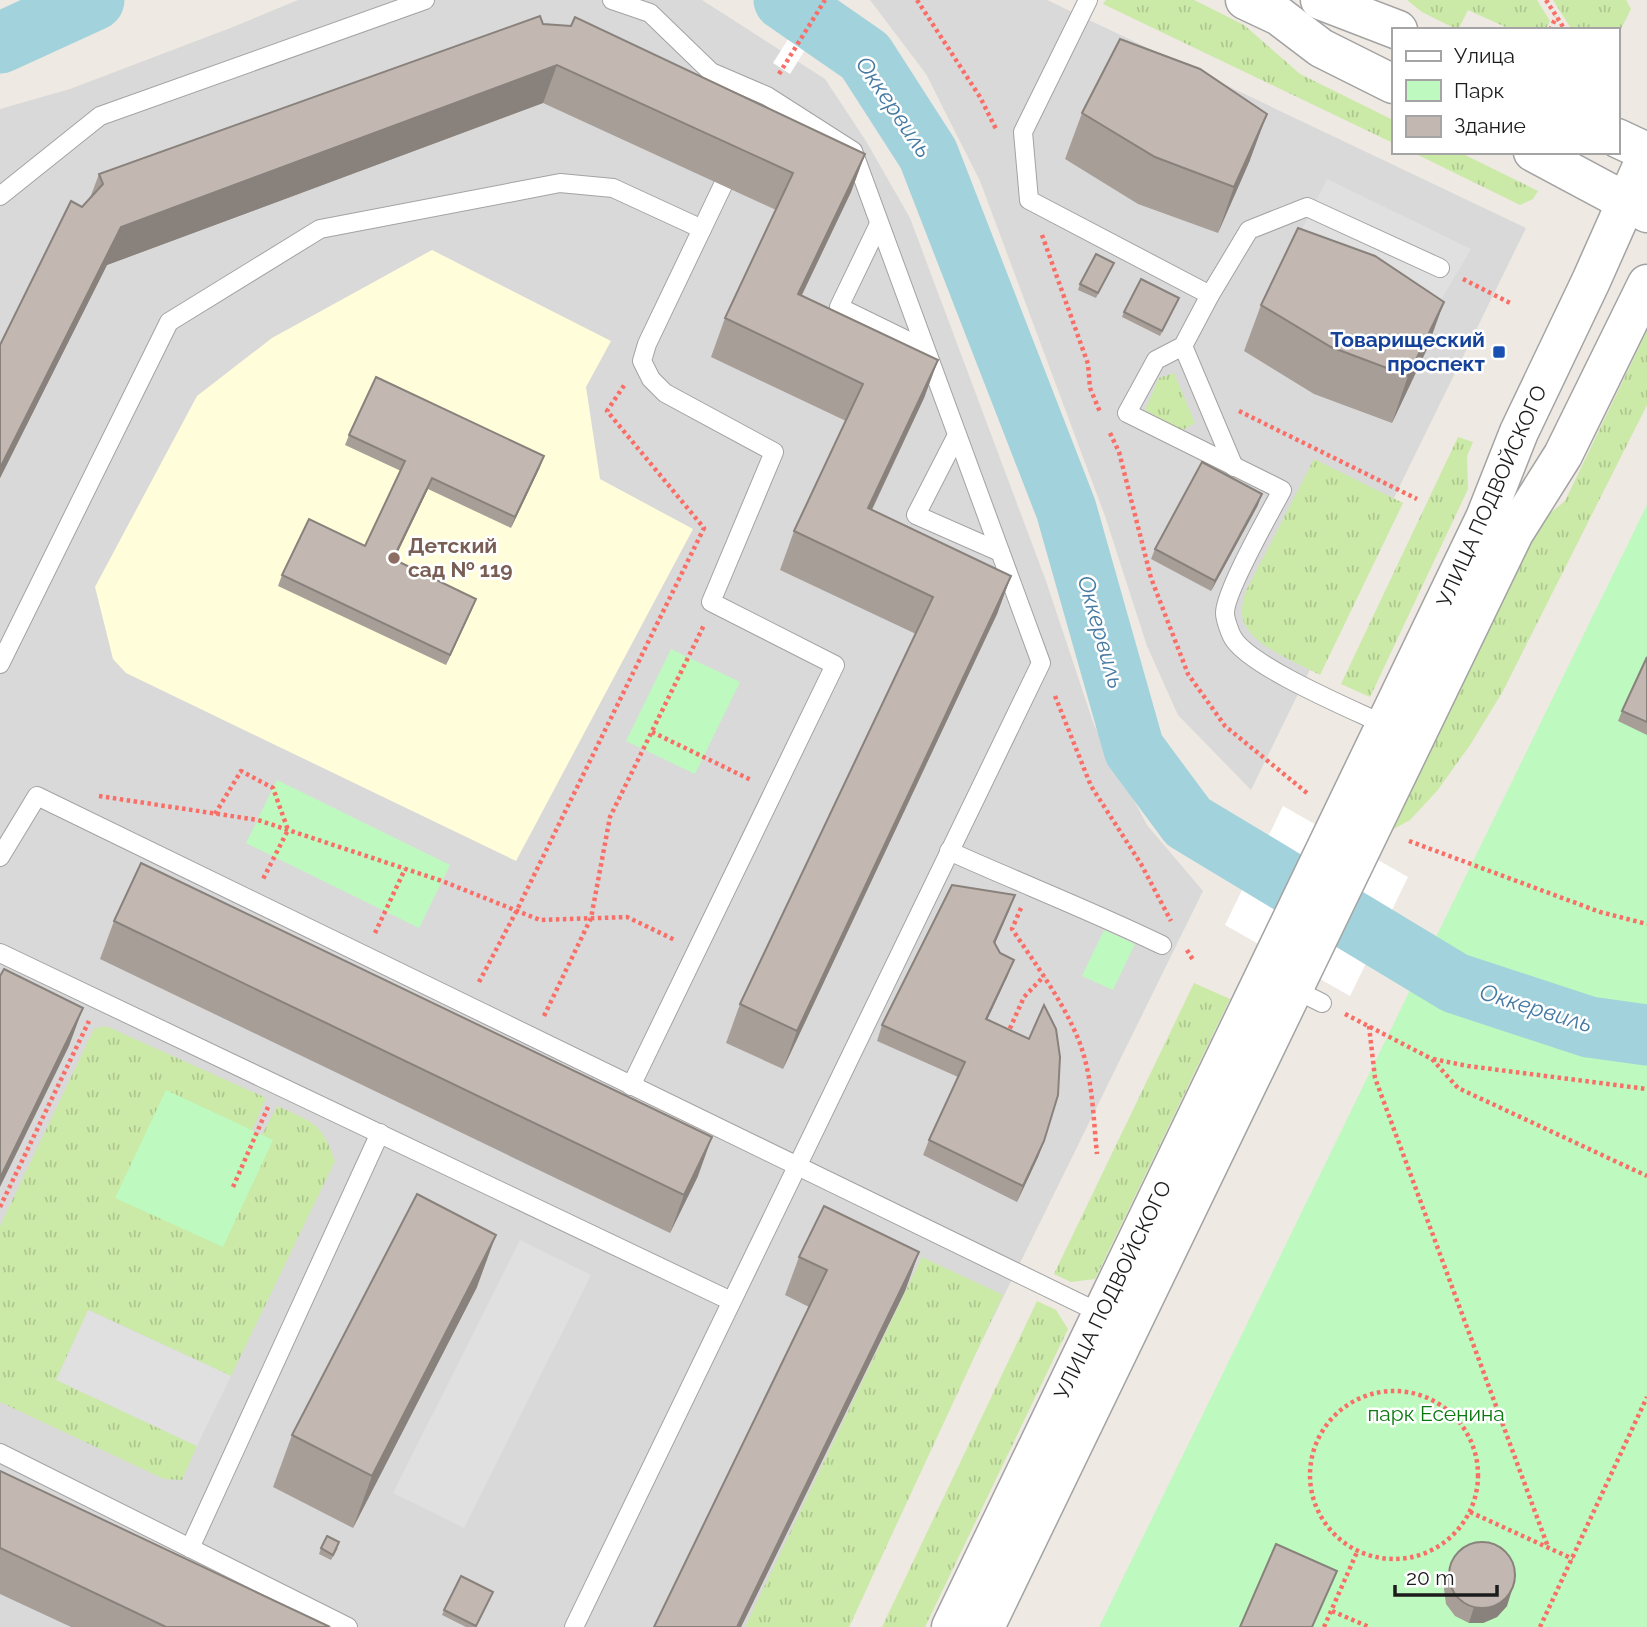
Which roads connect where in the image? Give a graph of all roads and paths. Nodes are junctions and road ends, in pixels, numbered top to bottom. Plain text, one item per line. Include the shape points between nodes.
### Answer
1 (425, 0) edge
2 (612, 0) edge
3 (825, 0) edge
4 (1088, 0) edge
5 (1245, 0) edge
6 (1320, 0) edge
7 (1546, 0) edge
8 (1556, 17) junction
9 (1393, 28) edge
10 (1551, 28) edge
11 (1564, 28) edge
12 (782, 69) dead end
13 (1392, 84) edge
14 (1619, 139) edge
15 (1537, 154) edge
16 (1647, 154) edge
17 (723, 185) edge
18 (0, 196) edge
19 (1636, 208) edge
20 (879, 224) junction
21 (702, 229) junction
22 (1440, 268) joint
23 (1647, 284) edge
24 (1210, 295) junction
25 (1513, 304) dead end
26 (1183, 346) junction
27 (925, 349) junction
28 (642, 361) junction
29 (1203, 393) junction
30 (957, 435) junction
31 (1234, 467) junction
32 (1417, 499) dead end
33 (1000, 552) junction
34 (711, 602) junction
35 (1041, 663) junction
36 (0, 664) edge
37 (652, 732) junction
38 (1400, 732) junction
39 (774, 791) junction
40 (64, 809) junction
41 (215, 814) junction
42 (288, 830) junction
43 (1409, 841) dead end
44 (949, 850) junction
45 (0, 857) edge
46 (274, 857) dead end
47 (405, 869) junction
48 (1029, 887) junction
49 (385, 912) dead end
50 (516, 912) junction
51 (591, 918) junction
52 (1173, 924) dead end
53 (1647, 924) edge
54 (1162, 946) dead end
55 (1186, 948) dead end
56 (698, 951) junction
57 (0, 953) edge
58 (1192, 960) dead end
59 (1044, 976) junction
60 (1292, 978) junction
61 (100, 999) junction
62 (466, 1006) junction
63 (1369, 1026) junction
64 (533, 1038) junction
65 (1003, 1045) edge
66 (1432, 1059) junction
67 (278, 1084) junction
68 (631, 1086) junction
69 (1647, 1089) edge
70 (380, 1133) junction
71 (1097, 1154) dead end
72 (796, 1167) junction
73 (1647, 1176) edge
74 (233, 1187) dead end
75 (0, 1207) edge
76 (731, 1301) junction
77 (1115, 1321) junction
78 (1647, 1397) edge
79 (0, 1453) edge
80 (1471, 1513) junction
81 (1548, 1547) junction
82 (190, 1548) junction
83 (1357, 1552) junction
84 (1573, 1559) junction
85 (1332, 1611) junction
86 (348, 1627) edge
87 (575, 1627) edge
88 (951, 1627) edge
89 (985, 1627) edge
90 (1324, 1627) edge
91 (1370, 1627) edge
92 (1540, 1627) edge

1 - 18 lane via 100,116
2 - 20 lane via 650,13 710,72 853,151
3 - 12 path
4 - 24 lane via 1023,131 1030,200
5 - 13 street via 1279,16 1321,48
6 - 9 street
7 - 8 path
8 - 10 path
8 - 11 path
14 - 16 street
15 - 19 street
16 - 19 street, УЛИЦА ПОДВОЙСКОГО
17 - 21 lane
19 - 38 street, УЛИЦА ПОДВОЙСКОГО via 1519,432
20 - 27 lane
20 - 27 lane via 839,307
21 - 28 lane
21 - 36 lane via 613,188 560,183 320,229 180,315 169,322
22 - 24 lane via 1307,207 1249,230
22 - 25 path
23 - 38 street, УЛИЦА ПОДВОЙСКОГО via 1563,455
24 - 26 lane
26 - 29 lane
26 - 31 lane via 1156,360 1127,413
27 - 30 lane
28 - 34 lane via 665,393 774,452
28 - 50 path via 607,411 704,528
29 - 31 lane
29 - 32 path
30 - 33 lane
30 - 33 lane via 916,515
31 - 38 lane via 1282,490 1233,586 1225,612 1234,639 1255,659
33 - 35 lane
34 - 37 path
34 - 39 lane via 835,665
35 - 44 lane
35 - 52 path via 1091,786
37 - 39 path
37 - 51 path via 610,817
38 - 60 street, УЛИЦА ПОДВОЙСКОГО via 1347,842
39 - 56 lane
40 - 41 path via 87,794
40 - 45 lane via 37,796
40 - 62 lane
41 - 42 path
41 - 42 path via 241,771 273,788
42 - 46 path
42 - 47 path
43 - 53 path via 1600,912
44 - 48 lane
44 - 72 lane
47 - 49 path
47 - 50 path
48 - 54 lane
48 - 59 path via 1012,929
50 - 51 path via 540,920
50 - 62 path
51 - 56 path via 627,917
51 - 64 path
55 - 58 path
56 - 68 lane
57 - 61 lane
59 - 65 path via 1024,997
59 - 71 path via 1079,1042 1090,1081
60 - 63 path
60 - 77 street, УЛИЦА ПОДВОЙСКОГО
61 - 67 lane
61 - 75 path
62 - 64 lane
63 - 66 path
63 - 81 path via 1376,1078
64 - 68 lane
66 - 69 path
66 - 73 path via 1458,1088
67 - 70 lane
67 - 74 path
68 - 72 lane
70 - 76 lane
70 - 82 lane
72 - 76 lane
72 - 77 lane
76 - 87 lane
77 - 88 street, УЛИЦА ПОДВОЙСКОГО
77 - 89 street, УЛИЦА ПОДВОЙСКОГО
78 - 84 path
79 - 82 lane
80 - 81 path
80 - 83 path via 1455,1534 1434,1550 1409,1559 1382,1559
80 - 83 path via 1479,1486 1477,1457 1466,1431 1447,1409 1423,1395 1395,1391 1367,1395 1342,1409 1323,1430 1312,1456 1310,1485 1318,1512 1334,1535
81 - 84 path
82 - 86 lane
83 - 85 path
84 - 92 path
85 - 90 path
85 - 91 path

